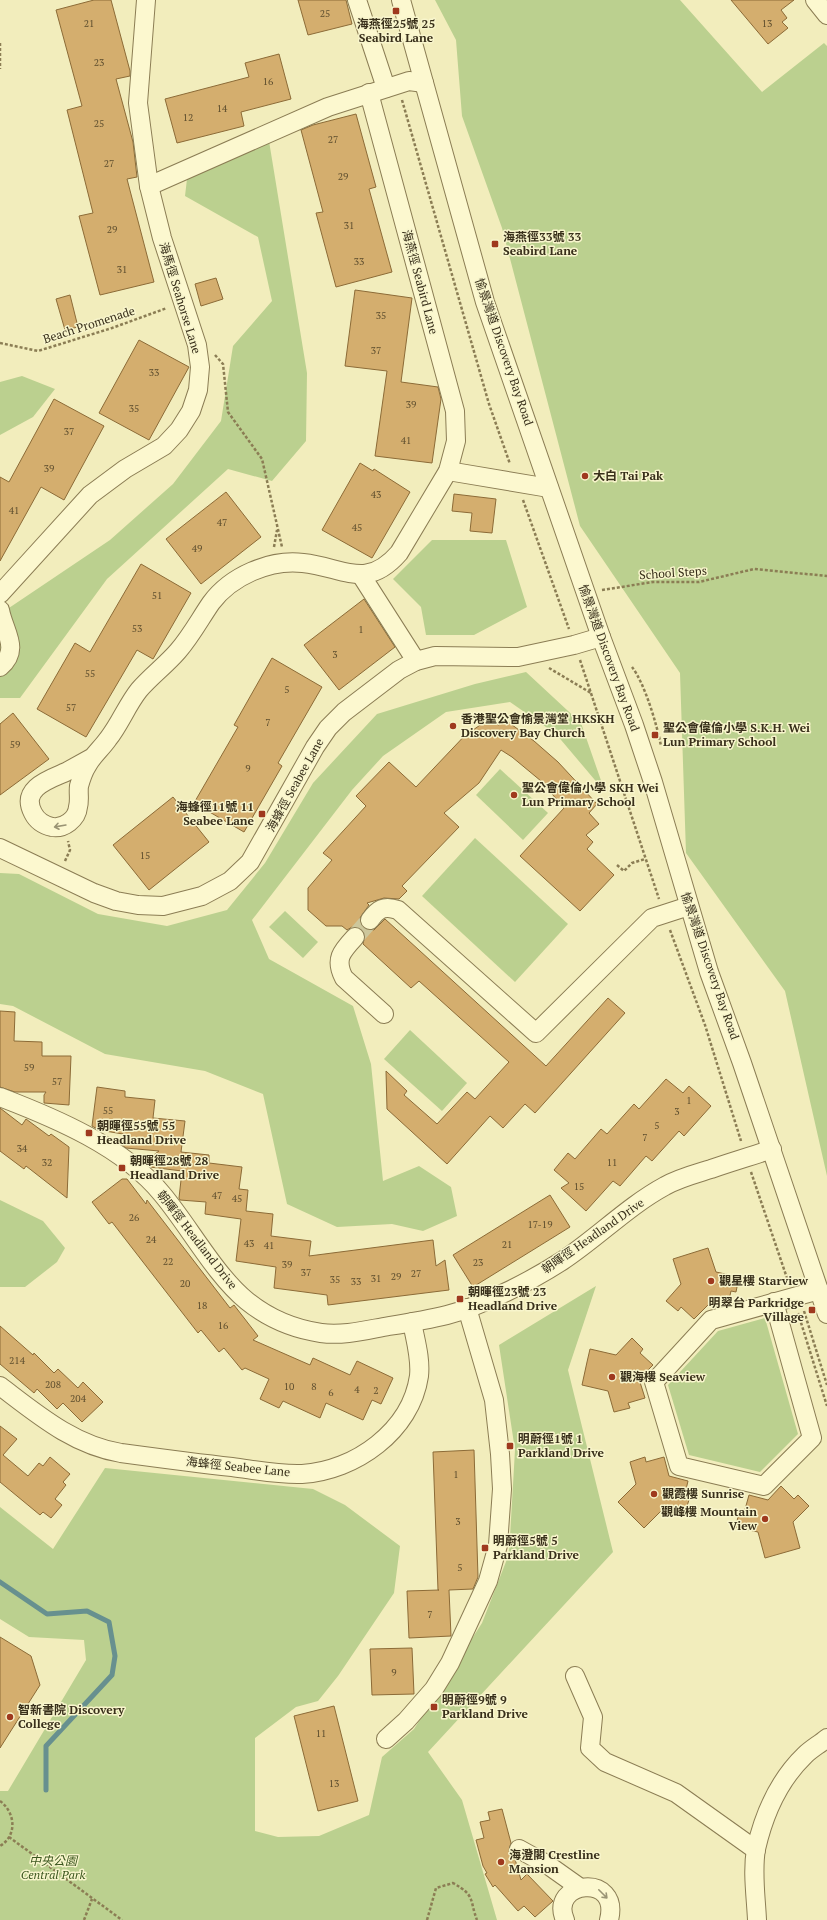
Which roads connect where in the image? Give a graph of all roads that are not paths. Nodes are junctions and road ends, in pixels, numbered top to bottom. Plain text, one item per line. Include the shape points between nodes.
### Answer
1 (146, 0) edge
2 (357, 0) edge
3 (401, 0) edge
4 (815, 0) edge
5 (827, 15) edge
6 (424, 83) junction
7 (392, 86) junction
8 (369, 93) junction
9 (149, 186) junction
10 (448, 471) junction
11 (549, 488) junction
12 (361, 575) junction
13 (2, 594) edge
14 (0, 610) edge
15 (601, 637) junction
16 (416, 661) junction
17 (0, 667) edge
18 (93, 756) junction
19 (0, 848) edge
20 (688, 906) junction
21 (370, 920) tunnel mouth
22 (354, 937) tunnel mouth
23 (384, 1014) dead end
24 (0, 1097) edge
25 (772, 1149) junction
26 (819, 1290) junction
27 (774, 1302) junction
28 (467, 1308) junction
29 (827, 1314) edge
30 (412, 1322) junction
31 (0, 1386) edge
32 (575, 1676) dead end
33 (827, 1738) edge
34 (386, 1739) dead end
35 (519, 1849) dead end
36 (756, 1850) junction
37 (579, 1887) junction
38 (565, 1920) edge
39 (609, 1920) edge
40 (757, 1920) edge

1 - 9 street, 海馬徑 Seahorse Lane via 138,102
2 - 7 street
3 - 6 street, 愉景灣道 Discovery Bay Road
4 - 5 street
6 - 7 street via 409,81
6 - 11 street, 愉景灣道 Discovery Bay Road via 485,302
7 - 8 street
8 - 9 street via 321,110
8 - 10 street, 海燕徑 Seabird Lane via 455,411 456,441
9 - 13 street, 海馬徑 Seahorse Lane via 165,252 197,351 200,368 198,390 191,411 179,430 164,446 125,469 90,495
10 - 11 street
10 - 12 street, 海燕徑 Seabird Lane via 389,565 376,572
11 - 15 street, 愉景灣道 Discovery Bay Road
12 - 16 street
12 - 18 street, 海燕徑 Seabird Lane via 303,563 287,563 254,571 239,578 214,600 179,650 139,690 108,740
14 - 17 street via 11,640 11,651 7,661
15 - 16 street, 海蜂徑 Seabee Lane via 518,657 435,656
15 - 20 street, 愉景灣道 Discovery Bay Road via 653,782
16 - 19 street, 海蜂徑 Seabee Lane via 399,670 344,712 328,728 250,862 216,890 189,901 150,906 127,903 106,898
18 -> 18 street, 海燕徑 Seabird Lane via 81,781 78,808 74,817 66,825 56,827 45,825 36,819 31,809 31,798 35,789 43,782
20 - 21 street via 652,918 536,1033 398,910 383,907
20 - 25 street, 愉景灣道 Discovery Bay Road
22 - 23 street via 339,959 344,978
24 - 30 street, 朝暉徑 Headland Drive via 87,1136 131,1165 161,1192 234,1289 273,1318 304,1330 335,1334
25 - 26 street, 愉景灣道 Discovery Bay Road
25 - 28 street, 朝暉徑 Headland Drive via 664,1186 562,1261 530,1280
26 - 27 street
26 - 29 street, 愉景灣道 Discovery Bay Road
27 - 27 street via 812,1438 764,1486 679,1466 654,1382 711,1320
28 - 30 street, 朝暉徑 Headland Drive
28 - 34 street via 494,1400 502,1489 498,1545 488,1581 450,1663 434,1689
30 - 31 street, 海蜂徑 Seabee Lane via 419,1375 413,1396 401,1420 384,1439 365,1453 341,1465 315,1472 274,1472 102,1450 58,1429
32 - 36 street via 593,1717 590,1748 605,1762 676,1793
33 - 36 street via 805,1754 785,1777 770,1804
35 - 37 street
36 - 40 street
37 - 38 street via 573,1890 564,1902 562,1909
37 -> 39 street via 595,1888 607,1897 611,1912

